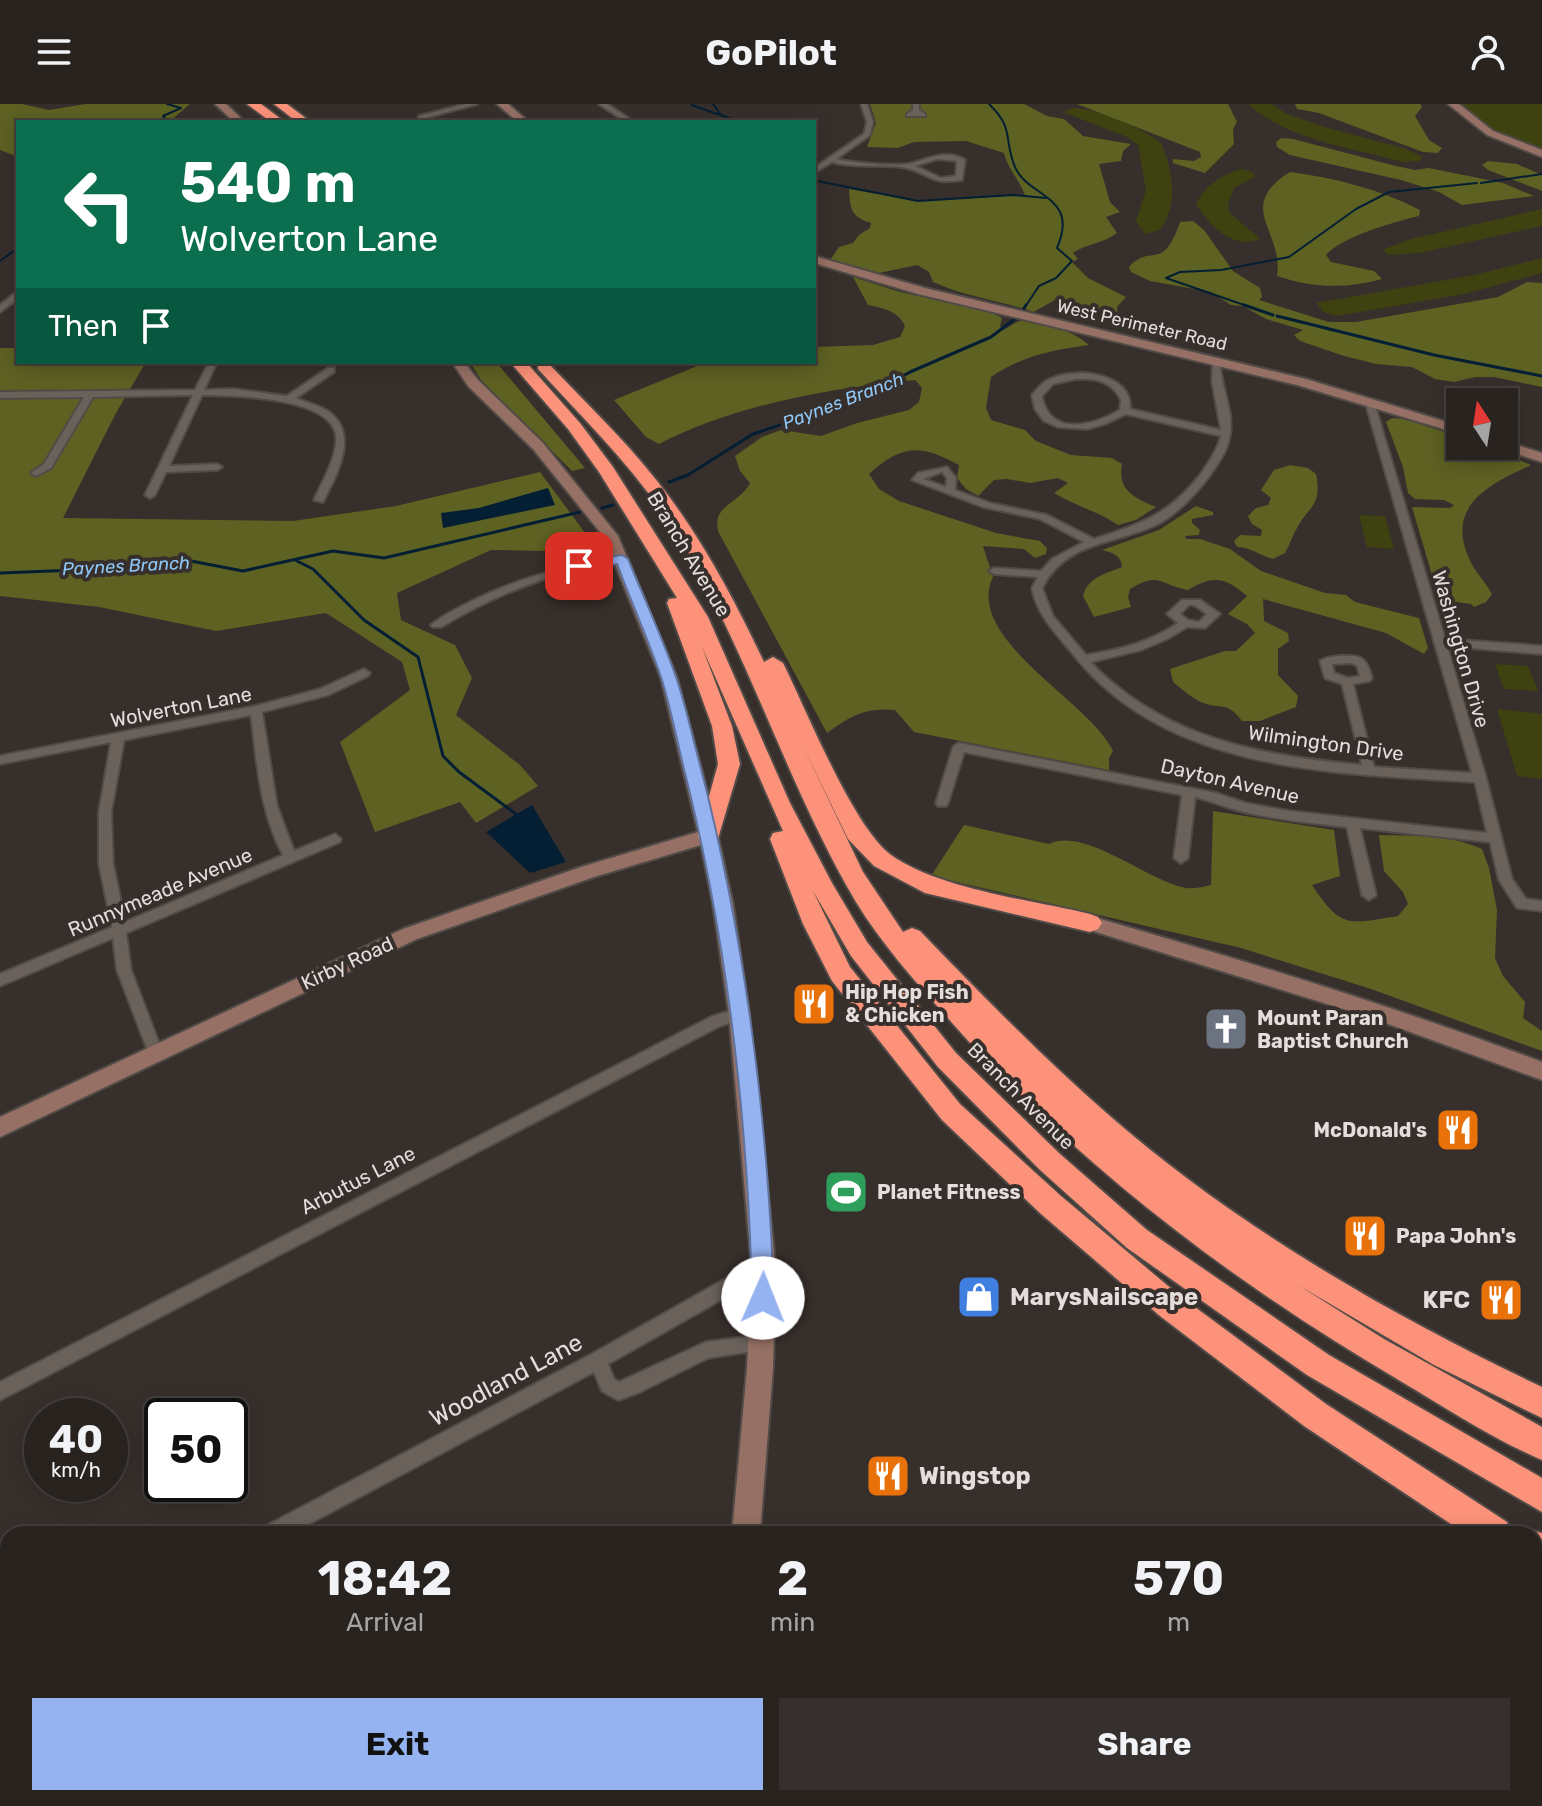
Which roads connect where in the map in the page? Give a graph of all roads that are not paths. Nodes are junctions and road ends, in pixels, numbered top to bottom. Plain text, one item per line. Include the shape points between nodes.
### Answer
1 (220, 104) edge
2 (253, 104) edge
3 (280, 104) edge
4 (474, 104) edge
5 (502, 104) edge
6 (602, 104) edge
7 (864, 104) edge
8 (1453, 104) edge
9 (238, 120) edge
10 (276, 120) edge
11 (302, 120) edge
12 (423, 120) edge
13 (522, 120) edge
14 (628, 120) edge
15 (1542, 154) edge
16 (831, 160) junction
17 (908, 166) junction
18 (816, 170) edge
19 (816, 260) edge
20 (16, 297) edge
21 (0, 309) edge
22 (1216, 361) junction
23 (212, 364) edge
24 (459, 364) edge
25 (520, 364) edge
26 (541, 364) edge
27 (331, 370) dead end
28 (198, 392) junction
29 (91, 393) junction
30 (0, 395) edge
31 (289, 399) junction
32 (1370, 401) junction
33 (1125, 411) junction
34 (1446, 425) edge
35 (1226, 434) junction
36 (1518, 450) edge
37 (1542, 458) edge
38 (217, 467) dead end
39 (162, 469) junction
40 (36, 473) dead end
41 (950, 490) dead end
42 (658, 491) junction
43 (150, 495) dead end
44 (319, 500) dead end
45 (650, 542) junction
46 (1094, 543) junction
47 (622, 559) junction
48 (994, 571) dead end
49 (1043, 574) junction
50 (1185, 623) dead end
51 (437, 625) dead end
52 (1440, 642) junction
53 (1542, 650) edge
54 (1084, 659) junction
55 (364, 673) dead end
56 (1347, 682) dead end
57 (256, 710) junction
58 (750, 733) junction
59 (118, 738) junction
60 (0, 760) edge
61 (1369, 770) junction
62 (1480, 778) junction
63 (1189, 792) junction
64 (942, 803) dead end
65 (1353, 824) junction
66 (709, 836) junction
67 (1495, 838) junction
68 (335, 839) dead end
69 (843, 854) junction
70 (291, 858) junction
71 (1181, 858) dead end
72 (1369, 895) dead end
73 (1542, 906) edge
74 (1090, 923) joint
75 (118, 932) junction
76 (0, 980) edge
77 (739, 1014) junction
78 (156, 1054) junction
79 (1542, 1071) edge
80 (0, 1127) edge
81 (764, 1271) junction
82 (761, 1343) junction
83 (598, 1360) junction
84 (0, 1391) edge
85 (1542, 1403) edge
86 (1542, 1444) edge
87 (1542, 1496) edge
88 (286, 1526) edge
89 (747, 1526) edge
90 (1483, 1526) edge

1 - 9 main road
2 - 10 highway
3 - 11 highway
4 - 12 street via 425,115
5 - 13 main road
6 - 14 street
7 - 16 street via 870,122 867,135
8 - 15 main road via 1490,133
16 - 17 street
16 - 18 street
17 - 17 street via 936,157 961,160 960,176 949,180
19 - 22 main road, West Perimeter Road via 922,291
20 - 21 street
22 - 32 main road, West Perimeter Road
22 - 35 street
23 - 28 street
24 - 47 main road via 567,479
25 - 45 highway, Branch Avenue via 594,453
26 - 42 highway, Branch Avenue via 624,448
27 - 31 street
28 - 29 street
28 - 31 street
28 - 39 street
29 - 30 street
29 - 40 street via 48,466
31 - 44 street via 324,413 339,429 340,448
32 - 34 main road, West Perimeter Road
32 - 52 street, Washington Drive
33 - 33 street via 1100,424 1069,427 1042,412 1037,395 1060,378 1098,376 1124,394
33 - 35 street
35 - 46 street via 1214,463 1173,510 1148,525
36 - 37 main road
38 - 39 street
39 - 43 street
41 - 46 street via 987,505 1043,517
42 - 69 highway, Branch Avenue via 733,620
42 - 74 highway via 751,619 856,833 882,860 925,884
45 - 58 highway, Branch Avenue via 699,617
45 - 66 highway via 722,726 729,764
46 - 49 street via 1058,558
47 - 51 street via 526,580
47 - 66 main road via 669,678
48 - 49 street
49 - 54 street, Wilmington Drive via 1037,588 1041,607
50 - 54 street via 1143,644
52 - 53 street
52 - 62 street, Washington Drive
54 - 61 street, Wilmington Drive via 1092,672 1146,711 1206,740 1273,758
55 - 57 street, Wolverton Lane via 327,691
56 - 61 street
57 - 59 street, Wolverton Lane
57 - 70 street via 274,813
58 - 87 highway, Branch Avenue via 804,852 859,949 947,1060 1015,1129 1137,1239 1257,1324
58 - 90 highway via 774,821 841,974 951,1112 1170,1306 1315,1415
59 - 60 street, Wolverton Lane
59 - 75 street via 104,833
61 - 62 street, Wilmington Drive
62 - 67 street, Washington Drive
63 - 64 street, Dayton Avenue via 959,747
63 - 65 street, Dayton Avenue via 1255,810
63 - 71 street
65 - 67 street, Dayton Avenue
65 - 72 street
66 - 77 main road
66 - 78 main road, Kirby Road via 574,876 410,934
67 - 73 street, Washington Drive via 1509,887 1522,904
68 - 70 street, Runnymeade Avenue
69 - 85 highway via 1009,1040 1104,1128 1330,1290 1451,1361
69 - 86 highway, Branch Avenue via 875,912 953,1011 1073,1133 1282,1293 1404,1369
70 - 75 street, Runnymeade Avenue
74 - 79 main road via 1270,976
75 - 76 street, Runnymeade Avenue
75 - 78 street via 124,970
77 - 81 main road
77 - 84 street, Arbutus Lane via 586,1087
78 - 80 main road, Kirby Road
81 - 82 main road
81 - 83 street, Woodland Lane
82 - 83 street via 706,1350 618,1391 608,1385
82 - 89 main road
83 - 88 street, Woodland Lane

